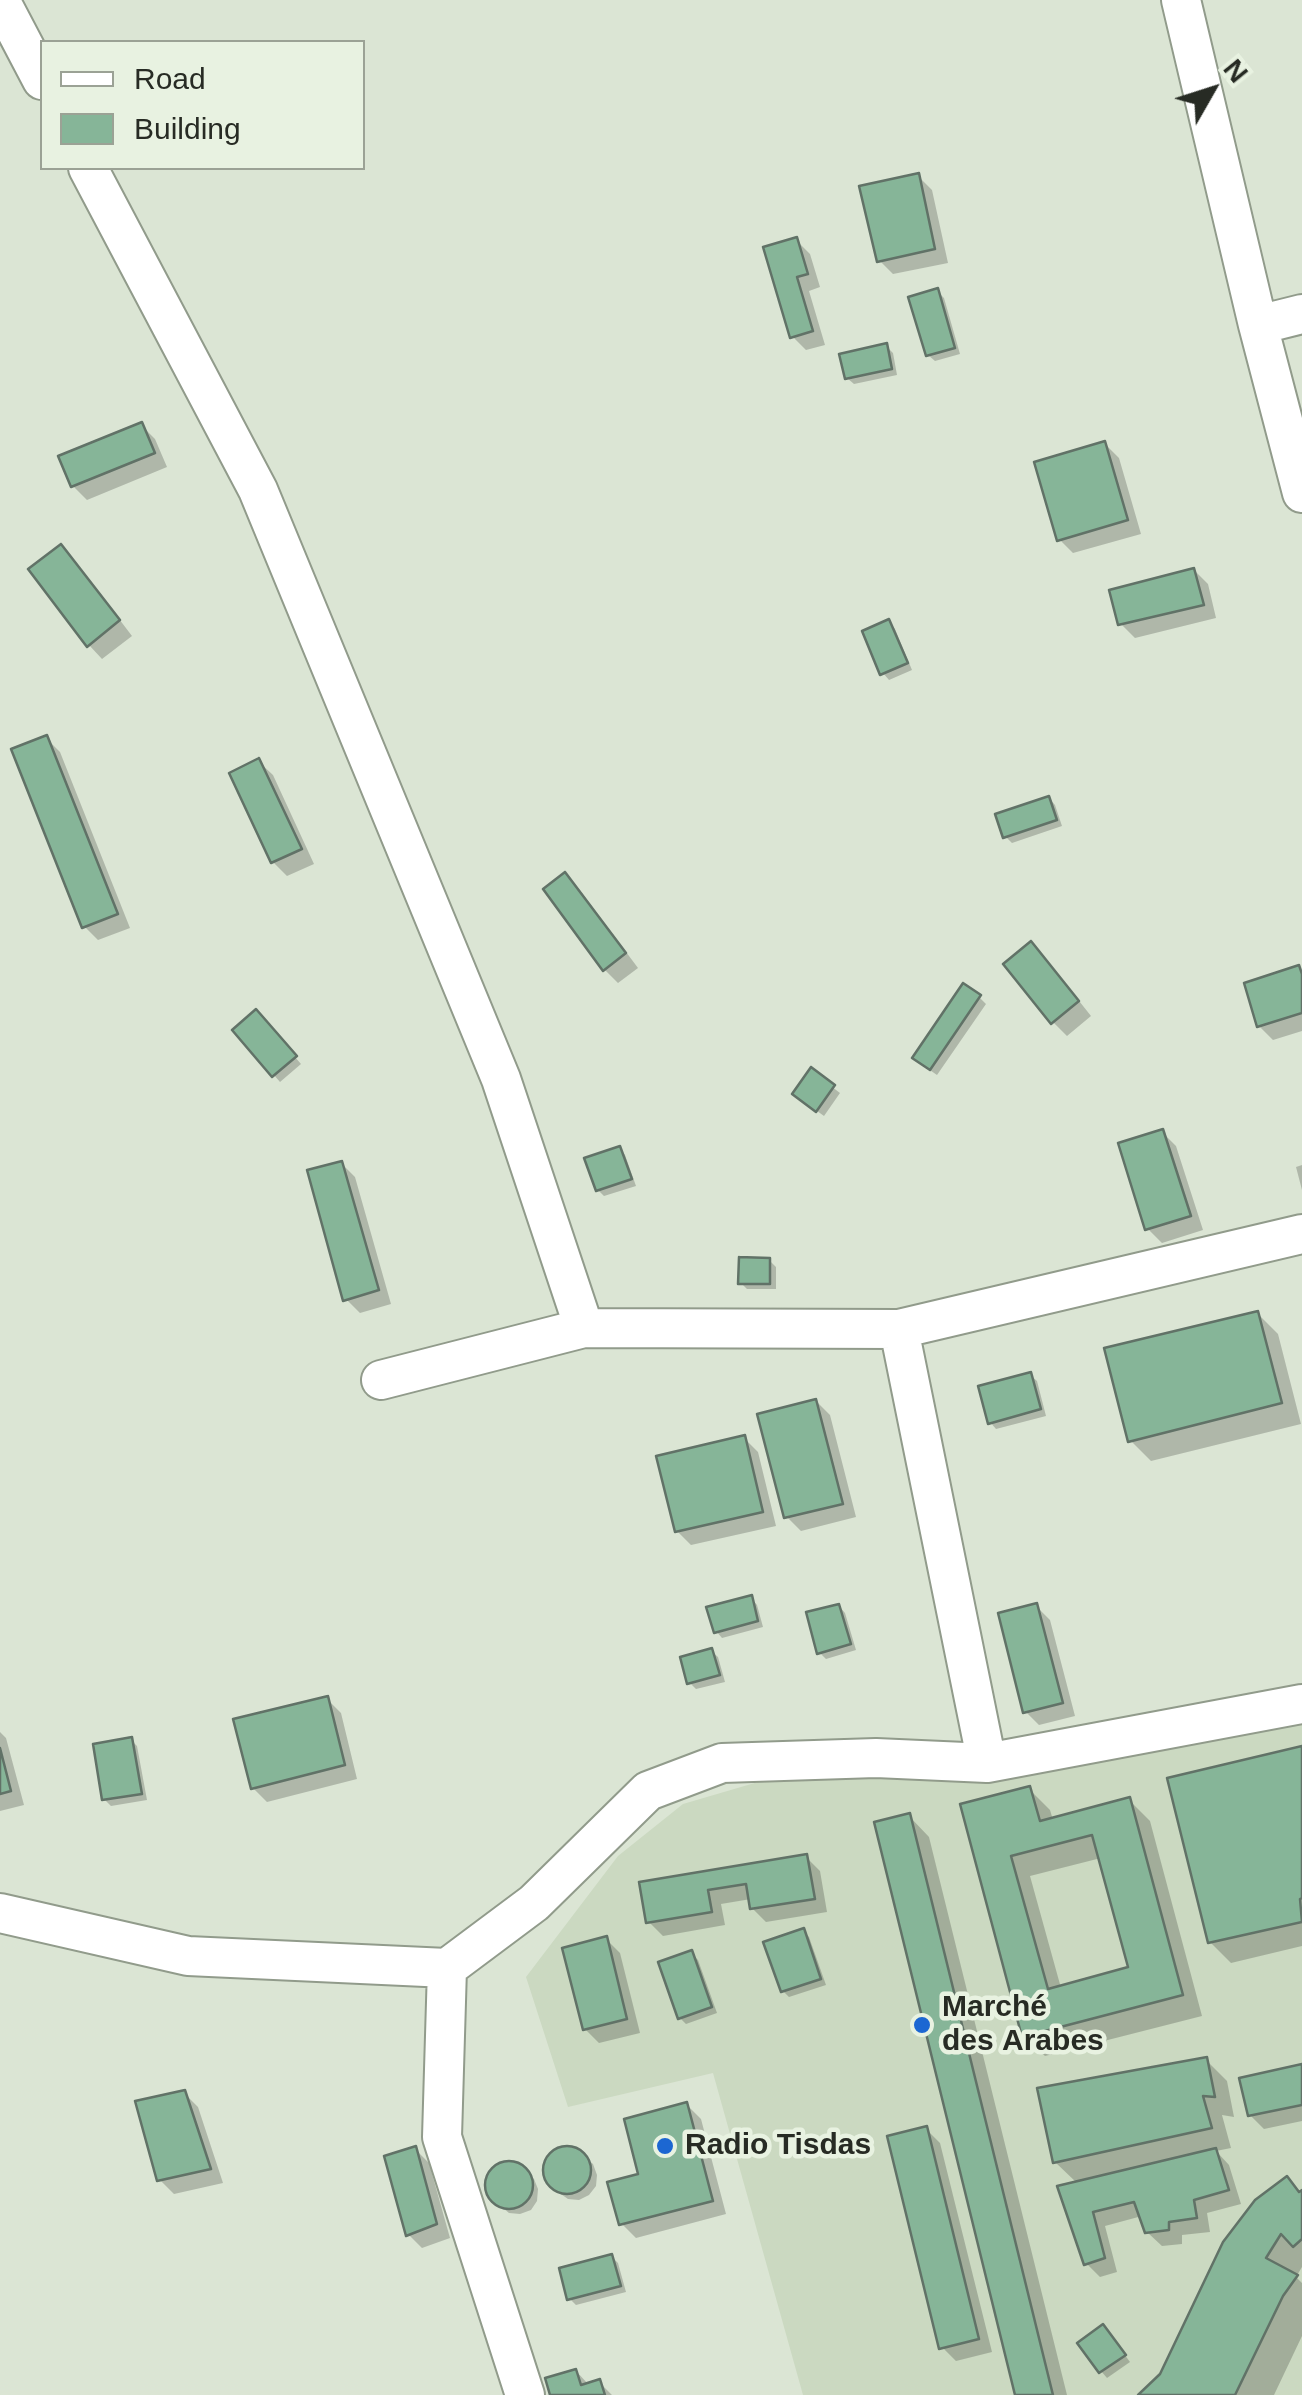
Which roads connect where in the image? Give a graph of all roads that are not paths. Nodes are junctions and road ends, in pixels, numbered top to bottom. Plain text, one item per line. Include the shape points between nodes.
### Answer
1 (0, 0) edge
2 (1181, 0) edge
3 (40, 76) edge
4 (89, 170) edge
5 (1302, 314) edge
6 (1258, 325) junction
7 (1302, 492) edge
8 (1302, 1234) edge
9 (584, 1328) junction
10 (899, 1329) junction
11 (381, 1380) dead end
12 (1302, 1704) edge
13 (987, 1763) junction
14 (0, 1913) edge
15 (447, 1968) junction
16 (526, 2395) edge

1 - 3 street
2 - 6 street
4 - 9 street via 258,490 501,1079
5 - 6 street
6 - 7 street
8 - 10 street
9 - 10 street
9 - 11 street
10 - 13 street
12 - 13 street
13 - 15 street via 722,1763 666,1784 648,1791 534,1903
14 - 15 street via 188,1956
15 - 16 street via 442,2136

